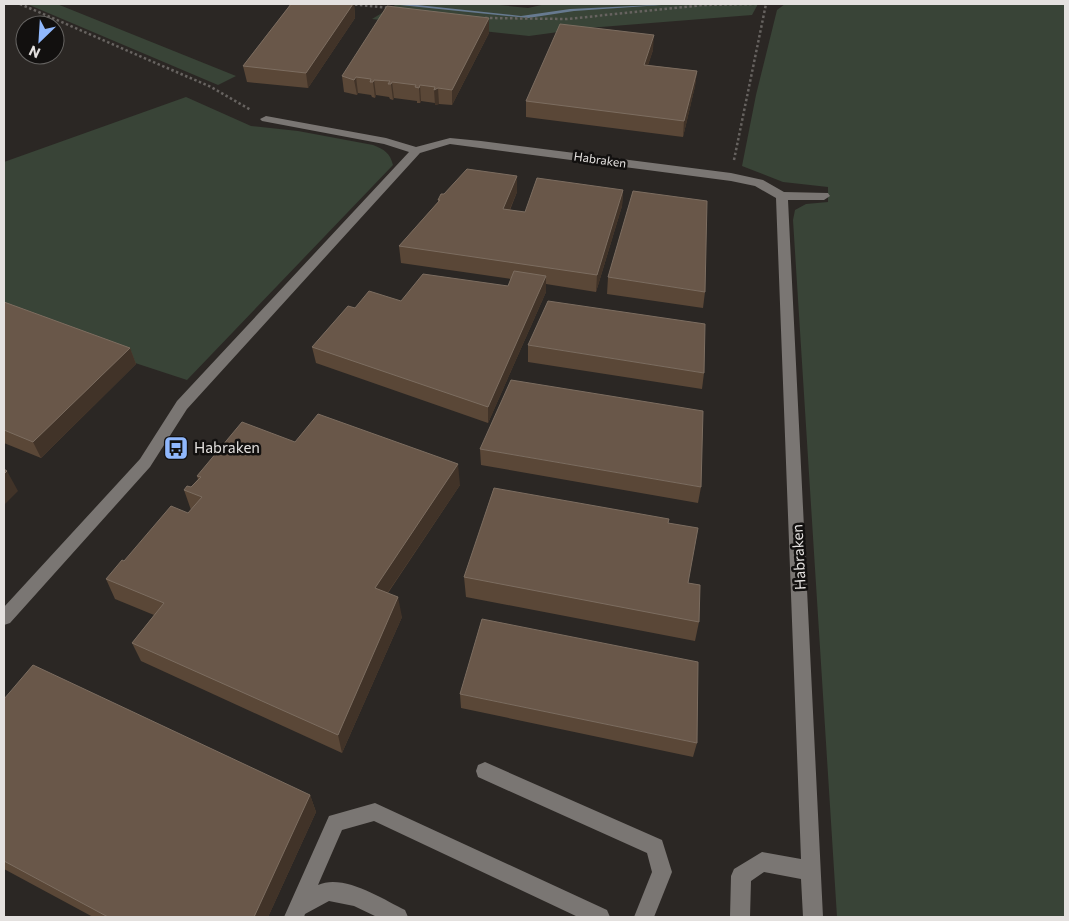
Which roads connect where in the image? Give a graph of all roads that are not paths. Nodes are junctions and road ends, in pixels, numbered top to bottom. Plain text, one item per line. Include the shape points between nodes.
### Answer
1 (266, 119) road end
2 (416, 151) junction
3 (782, 196) junction
4 (824, 196) dead end
5 (4, 618) edge
6 (485, 771) dead end
7 (812, 871) junction
8 (296, 912) edge
9 (398, 917) edge
10 (600, 917) edge
11 (644, 917) edge
12 (740, 917) edge
13 (814, 917) edge

1 - 2 street via 386,141
2 - 3 street, Habraken via 450,142 473,143 731,177 759,183
2 - 5 street via 182,405 145,463
3 - 4 street, Habraken
3 - 7 street, Habraken
6 - 11 street via 654,847 662,872
7 - 12 street via 762,862 740,876
7 - 13 street, Habraken
8 - 9 street via 328,891 356,896
8 - 10 street via 336,823 375,812

